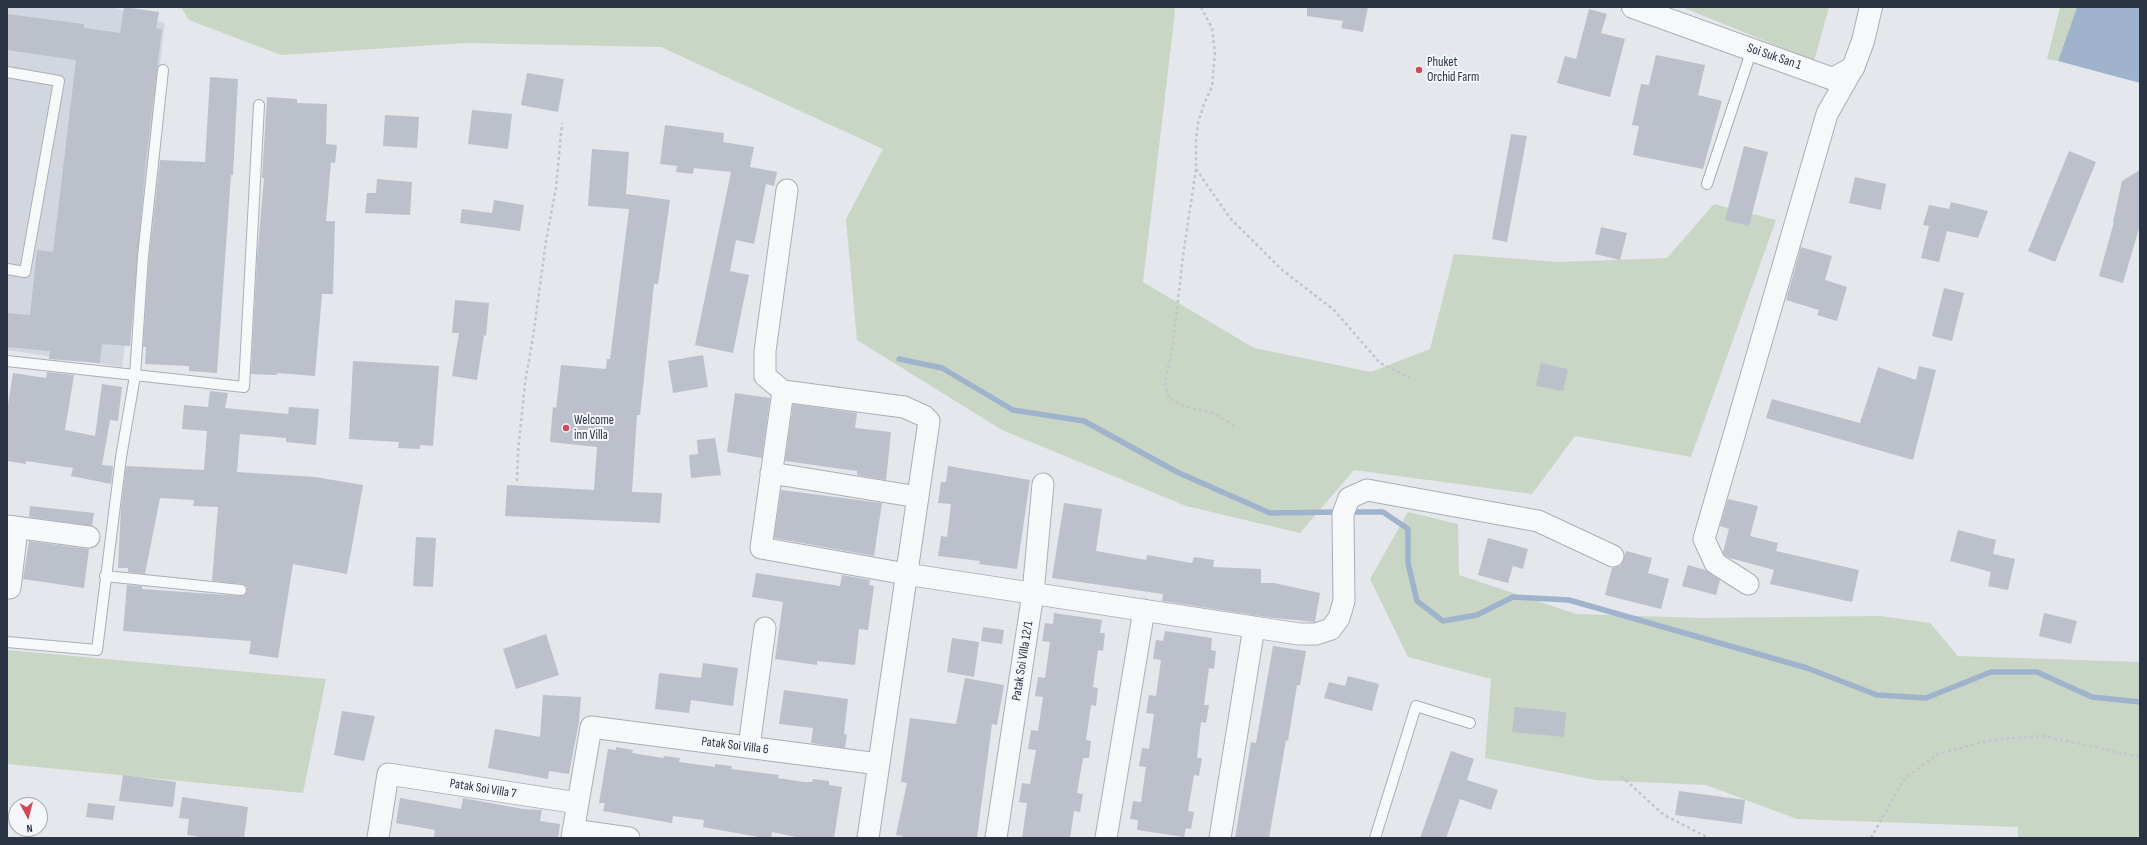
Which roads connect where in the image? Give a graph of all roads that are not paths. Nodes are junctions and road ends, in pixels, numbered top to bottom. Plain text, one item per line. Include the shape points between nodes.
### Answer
1 (1633, 7) edge
2 (1871, 7) edge
3 (1752, 49) junction
4 (1853, 68) junction
5 (163, 70) dead end
6 (7, 72) edge
7 (259, 105) dead end
8 (1707, 184) dead end
9 (787, 190) dead end
10 (7, 269) edge
11 (7, 361) edge
12 (135, 376) junction
13 (783, 391) junction
14 (771, 474) junction
15 (1043, 484) dead end
16 (918, 497) junction
17 (12, 527) edge
18 (88, 537) dead end
19 (1613, 556) dead end
20 (906, 574) junction
21 (105, 576) junction
22 (1748, 584) dead end
23 (7, 588) edge
24 (241, 590) dead end
25 (1033, 593) junction
26 (1144, 610) junction
27 (1254, 627) junction
28 (765, 628) dead end
29 (7, 642) edge
30 (1470, 723) dead end
31 (749, 747) junction
32 (879, 764) junction
33 (578, 803) junction
34 (572, 834) edge
35 (378, 838) edge
36 (630, 838) edge
37 (868, 838) edge
38 (996, 838) edge
39 (1106, 838) edge
40 (1220, 838) edge
41 (1375, 838) edge

1 - 3 street, Soi Suk San 1
2 - 4 street
3 - 4 street, Soi Suk San 1 via 1832,79
3 - 8 lane
4 - 22 street via 1827,114 1704,539 1715,563
5 - 12 lane via 142,256
6 - 10 lane via 59,81 25,272
7 - 12 lane via 244,387
9 - 13 street via 764,351 765,376
11 - 12 lane
12 - 21 lane
13 - 14 street
13 - 16 street via 904,407 924,416 929,421
14 - 16 street
14 - 20 street via 761,548
15 - 25 street, Patak Soi Villa 12/1
16 - 20 street
17 - 18 street
17 - 23 street via 10,588
19 - 27 street via 1538,521 1367,490 1349,498 1344,510 1344,601 1339,618 1331,629 1316,634 1299,634
20 - 25 street
20 - 32 street
21 - 24 lane
21 - 29 lane via 97,650
25 - 26 street
25 - 38 street, Patak Soi Villa 12/1
26 - 27 street
26 - 39 street
27 - 40 street
28 - 31 street
30 - 41 lane via 1416,706
31 - 32 street, Patak Soi Villa 6
31 - 33 street, Patak Soi Villa 6 via 591,727
32 - 37 street
33 - 34 street
33 - 35 street, Patak Soi Villa 7 via 388,774
34 - 36 street

